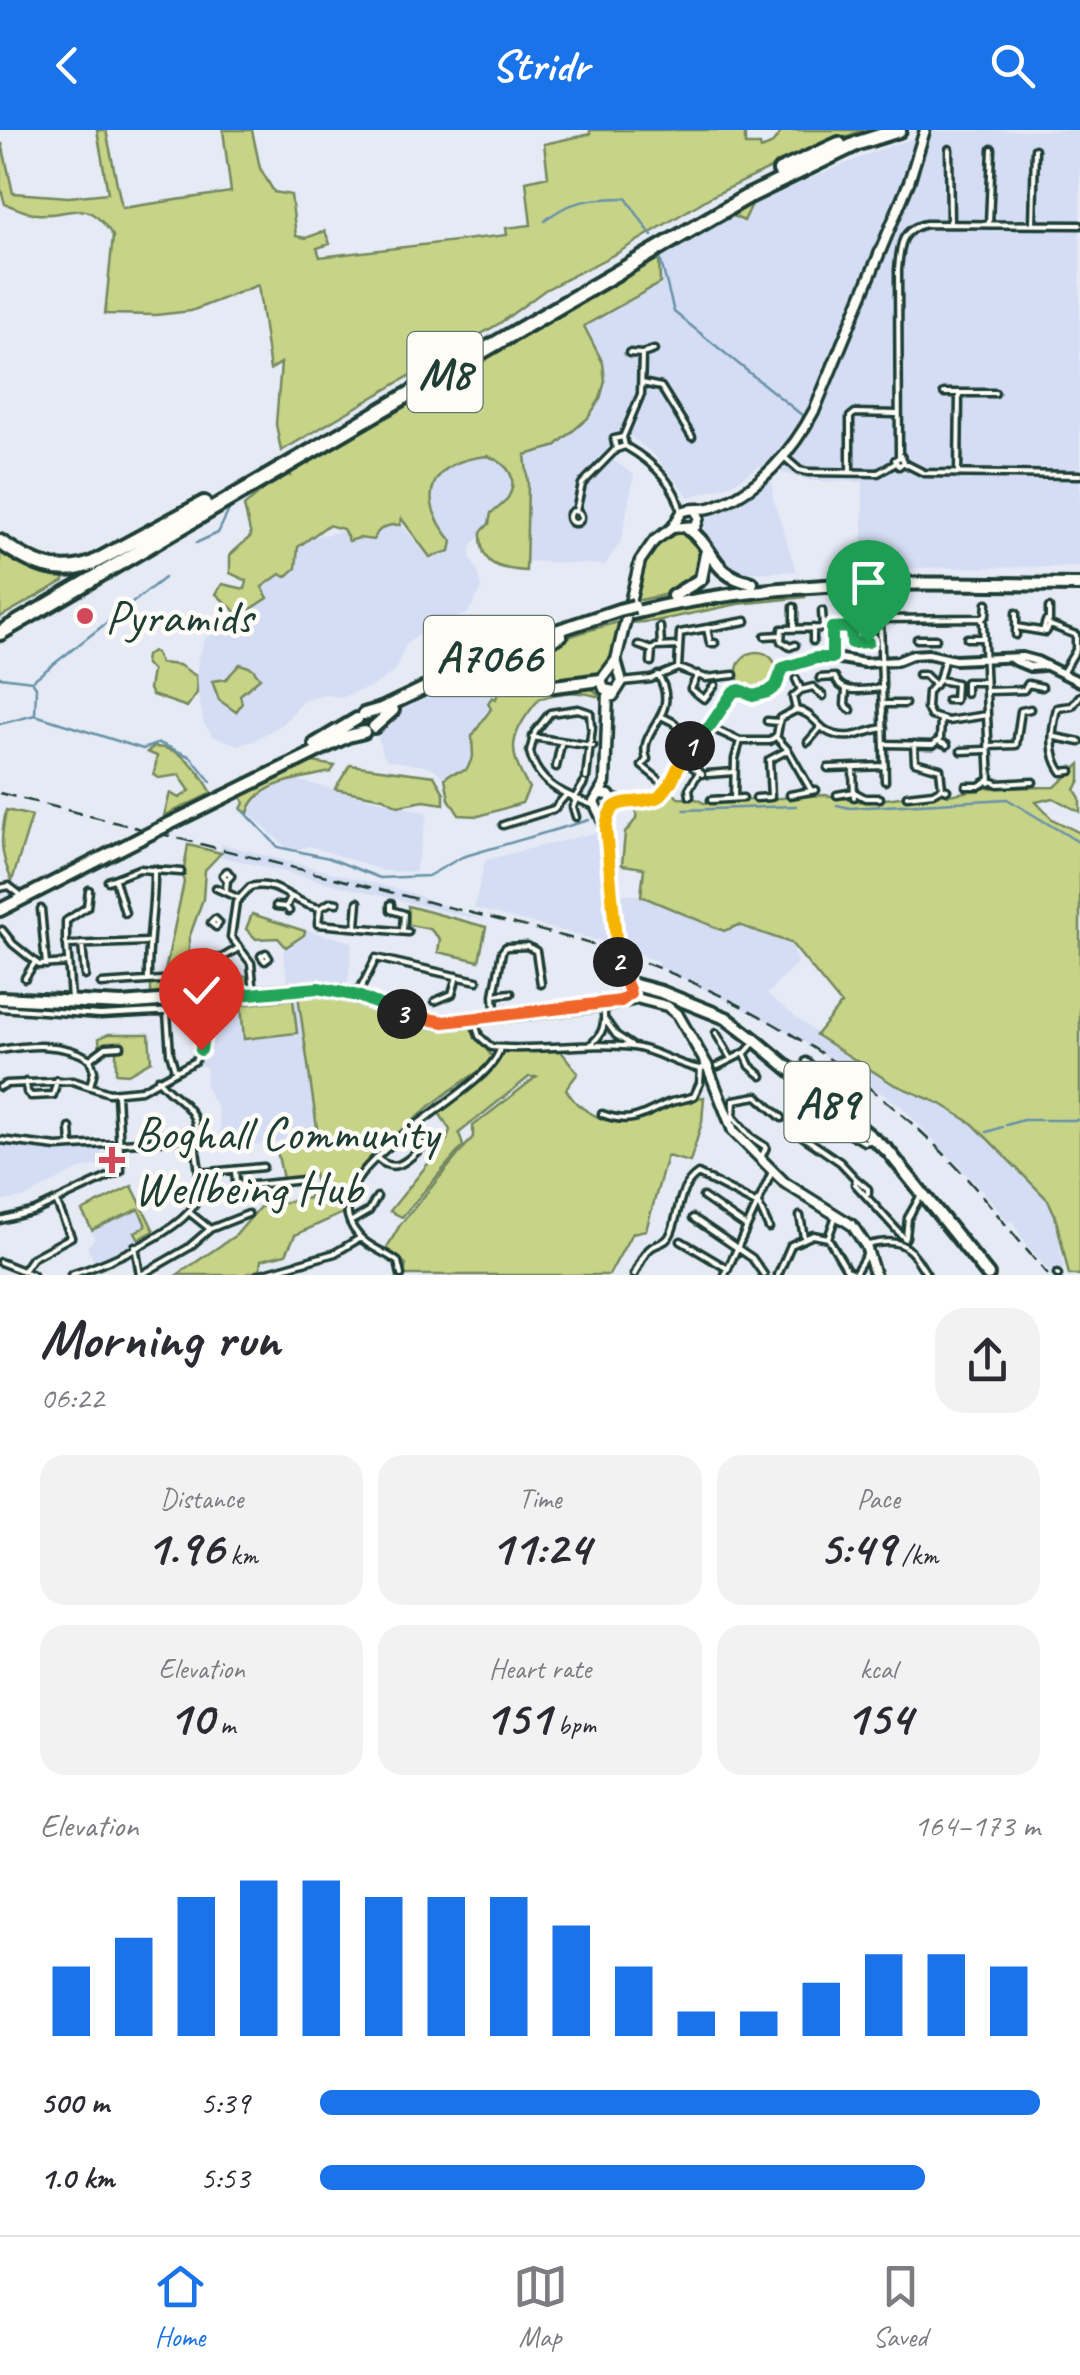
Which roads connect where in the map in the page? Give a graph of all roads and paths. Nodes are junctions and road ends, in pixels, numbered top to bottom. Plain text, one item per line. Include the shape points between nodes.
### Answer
1 (876, 130) edge
2 (900, 130) edge
3 (925, 132) edge
4 (992, 148) dead end
5 (1036, 148) dead end
6 (949, 149) dead end
7 (950, 224) junction
8 (988, 224) junction
9 (1033, 224) junction
10 (1080, 224) edge
11 (654, 350) dead end
12 (629, 353) dead end
13 (642, 354) junction
14 (642, 382) junction
15 (944, 392) dead end
16 (959, 392) junction
17 (996, 392) dead end
18 (898, 414) junction
19 (623, 436) junction
20 (692, 436) dead end
21 (625, 446) junction
22 (616, 449) junction
23 (899, 456) junction
24 (784, 457) junction
25 (280, 461) junction
26 (896, 463) junction
27 (904, 463) junction
28 (850, 473) junction
29 (958, 474) junction
30 (1080, 476) edge
31 (576, 510) dead end
32 (689, 513) junction
33 (672, 528) junction
34 (686, 528) junction
35 (0, 542) edge
36 (703, 543) junction
37 (1080, 582) edge
38 (752, 583) junction
39 (673, 596) junction
40 (987, 603) dead end
41 (851, 606) dead end
42 (1049, 608) dead end
43 (633, 609) junction
44 (822, 611) dead end
45 (796, 612) dead end
46 (619, 613) junction
47 (1016, 613) dead end
48 (982, 619) junction
49 (1051, 619) junction
50 (746, 621) dead end
51 (660, 627) dead end
52 (851, 627) junction
53 (1016, 627) junction
54 (707, 628) junction
55 (794, 628) junction
56 (813, 628) junction
57 (823, 628) junction
58 (832, 628) junction
59 (0, 629) edge
60 (1080, 629) edge
61 (781, 634) junction
62 (561, 635) junction
63 (1016, 635) dead end
64 (1076, 635) junction
65 (765, 636) dead end
66 (936, 638) dead end
67 (967, 638) dead end
68 (984, 638) junction
69 (917, 639) dead end
70 (926, 639) junction
71 (813, 640) dead end
72 (868, 642) dead end
73 (710, 643) dead end
74 (638, 645) dead end
75 (661, 646) junction
76 (679, 646) junction
77 (795, 646) dead end
78 (652, 650) junction
79 (927, 654) junction
80 (946, 657) junction
81 (832, 658) junction
82 (985, 659) junction
83 (651, 662) dead end
84 (882, 662) junction
85 (678, 668) junction
86 (1062, 672) junction
87 (698, 674) junction
88 (658, 675) junction
89 (734, 675) dead end
90 (918, 675) dead end
91 (820, 678) dead end
92 (796, 680) dead end
93 (609, 682) junction
94 (985, 682) junction
95 (1080, 682) edge
96 (937, 683) junction
97 (446, 684) junction
98 (715, 685) dead end
99 (548, 686) junction
100 (1042, 687) dead end
101 (883, 688) junction
102 (801, 690) junction
103 (846, 690) junction
104 (986, 691) junction
105 (966, 694) dead end
106 (823, 696) dead end
107 (1080, 696) edge
108 (578, 700) dead end
109 (947, 700) dead end
110 (883, 704) junction
111 (904, 704) dead end
112 (578, 709) junction
113 (1030, 709) dead end
114 (796, 710) junction
115 (850, 710) dead end
116 (987, 714) junction
117 (361, 716) junction
118 (663, 717) junction
119 (941, 720) junction
120 (767, 721) dead end
121 (778, 722) junction
122 (710, 726) junction
123 (821, 727) junction
124 (884, 728) junction
125 (369, 729) junction
126 (776, 736) junction
127 (532, 737) junction
128 (1055, 737) junction
129 (740, 741) junction
130 (938, 741) junction
131 (693, 742) junction
132 (808, 742) dead end
133 (1080, 742) edge
134 (561, 744) junction
135 (884, 744) junction
136 (914, 744) junction
137 (1016, 744) junction
138 (947, 745) dead end
139 (592, 746) junction
140 (1024, 747) dead end
141 (988, 748) junction
142 (788, 750) junction
143 (962, 752) dead end
144 (680, 760) junction
145 (885, 766) junction
146 (556, 767) dead end
147 (828, 768) dead end
148 (853, 768) junction
149 (701, 771) junction
150 (1071, 771) dead end
151 (734, 772) junction
152 (887, 778) dead end
153 (990, 782) junction
154 (1033, 782) dead end
155 (250, 783) junction
156 (966, 786) dead end
157 (668, 787) junction
158 (566, 794) junction
159 (854, 794) junction
160 (790, 795) dead end
161 (837, 795) dead end
162 (690, 796) dead end
163 (907, 796) dead end
164 (734, 798) junction
165 (743, 798) dead end
166 (756, 798) dead end
167 (880, 798) dead end
168 (575, 800) junction
169 (711, 800) dead end
170 (602, 803) junction
171 (576, 817) dead end
172 (503, 826) dead end
173 (154, 869) junction
174 (180, 872) dead end
175 (115, 880) junction
176 (226, 880) dead end
177 (108, 882) dead end
178 (0, 888) edge
179 (216, 888) dead end
180 (89, 890) dead end
181 (226, 890) junction
182 (20, 897) junction
183 (291, 897) junction
184 (238, 898) junction
185 (358, 902) dead end
186 (337, 903) dead end
187 (391, 904) dead end
188 (276, 906) dead end
189 (320, 908) junction
190 (3, 909) edge
191 (40, 912) dead end
192 (126, 913) dead end
193 (219, 923) dead end
194 (231, 926) junction
195 (356, 926) junction
196 (3, 934) edge
197 (147, 942) junction
198 (82, 944) junction
199 (67, 945) junction
200 (237, 949) junction
201 (261, 958) dead end
202 (210, 959) dead end
203 (35, 962) junction
204 (68, 963) junction
205 (250, 963) junction
206 (46, 965) junction
207 (84, 976) dead end
208 (457, 976) junction
209 (26, 978) dead end
210 (148, 980) junction
211 (162, 980) dead end
212 (477, 981) dead end
213 (101, 983) dead end
214 (541, 984) dead end
215 (254, 993) junction
216 (452, 994) junction
217 (510, 994) dead end
218 (637, 994) junction
219 (494, 995) junction
220 (358, 996) junction
221 (215, 997) junction
222 (0, 998) edge
223 (461, 998) dead end
224 (435, 1001) dead end
225 (72, 1004) junction
226 (603, 1004) junction
227 (0, 1008) edge
228 (167, 1012) junction
229 (207, 1016) junction
230 (496, 1016) junction
231 (474, 1018) junction
232 (606, 1021) junction
233 (716, 1033) dead end
234 (756, 1041) junction
235 (122, 1046) dead end
236 (590, 1046) junction
237 (634, 1047) junction
238 (500, 1048) junction
239 (0, 1050) edge
240 (744, 1053) junction
241 (730, 1057) junction
242 (90, 1059) junction
243 (806, 1061) dead end
244 (709, 1067) junction
245 (176, 1070) junction
246 (816, 1070) junction
247 (762, 1076) dead end
248 (826, 1077) dead end
249 (158, 1078) junction
250 (57, 1080) junction
251 (26, 1082) junction
252 (831, 1082) dead end
253 (805, 1084) junction
254 (90, 1086) junction
255 (0, 1087) edge
256 (117, 1094) junction
257 (841, 1094) junction
258 (818, 1095) junction
259 (846, 1100) dead end
260 (832, 1106) junction
261 (602, 1114) dead end
262 (782, 1118) dead end
263 (153, 1124) dead end
264 (70, 1128) dead end
265 (799, 1134) dead end
266 (0, 1140) edge
267 (874, 1140) junction
268 (154, 1141) junction
269 (118, 1143) junction
270 (196, 1144) junction
271 (71, 1146) junction
272 (422, 1146) dead end
273 (378, 1158) junction
274 (759, 1159) junction
275 (263, 1167) dead end
276 (235, 1170) junction
277 (772, 1172) junction
278 (200, 1173) junction
279 (304, 1180) dead end
280 (923, 1193) junction
281 (377, 1197) dead end
282 (703, 1197) dead end
283 (56, 1202) junction
284 (756, 1202) junction
285 (189, 1212) junction
286 (248, 1214) dead end
287 (800, 1216) dead end
288 (836, 1216) junction
289 (693, 1218) dead end
290 (0, 1220) edge
291 (350, 1222) junction
292 (745, 1226) junction
293 (769, 1228) dead end
294 (210, 1229) junction
295 (804, 1237) junction
296 (360, 1238) junction
297 (828, 1238) junction
298 (680, 1241) dead end
299 (907, 1243) junction
300 (134, 1246) junction
301 (737, 1248) junction
302 (867, 1249) junction
303 (0, 1262) edge
304 (92, 1268) junction
305 (728, 1268) junction
306 (23, 1271) junction
307 (279, 1272) edge
308 (268, 1274) edge
309 (855, 1274) edge
310 (33, 1275) edge
311 (70, 1275) edge
312 (94, 1275) edge
313 (141, 1275) edge
314 (258, 1275) edge
315 (401, 1275) edge
316 (634, 1275) edge
317 (725, 1275) edge
318 (764, 1275) edge
319 (778, 1275) edge
320 (875, 1275) edge
321 (927, 1275) edge
322 (988, 1275) edge

1 - 25 highway, M8 via 742,191
2 - 59 highway, M8 via 745,198
3 - 24 main road via 814,410
4 - 8 street
5 - 9 street
6 - 7 street
7 - 8 street
7 - 18 street via 920,224 900,244
8 - 9 street
9 - 10 street
11 - 13 street
12 - 13 street
13 - 14 street
14 - 19 street
14 - 20 street via 661,387
15 - 16 street
16 - 17 street
16 - 29 street
18 - 23 street
18 - 28 street via 850,417
19 - 21 street
19 - 22 street via 614,439
21 - 22 street
21 - 32 street via 658,470
22 - 31 street via 582,484
23 - 26 street
23 - 27 street
24 - 28 street via 804,472
24 - 32 main road via 746,490
25 - 35 highway, M8 via 86,566 42,566
25 - 59 highway, M8
26 - 27 street
26 - 28 street via 878,473
27 - 29 street
29 - 30 street
32 - 33 main road
32 - 34 main road
32 - 34 main road via 694,527
32 - 36 main road
33 - 34 main road
33 - 93 main road via 640,561
34 - 36 main road
36 - 38 main road via 722,572
36 - 39 main road via 701,578
37 - 38 main road, A7066 via 861,577
37 - 43 main road, A7066 via 822,584
38 - 39 main road, A7066
39 - 43 main road, A7066
40 - 48 street
41 - 52 street
42 - 49 street
43 - 46 main road, A7066, bridge
44 - 57 street
45 - 55 street
46 - 62 main road, A7066
46 - 117 main road, A7066 via 517,644
47 - 53 street
48 - 68 street
48 - 84 street via 884,616
49 - 53 street via 1047,632
49 - 64 street
50 - 54 street
51 - 75 street
52 - 58 street
52 - 72 street via 852,643
53 - 63 street
54 - 73 street
54 - 76 street via 680,633
55 - 56 street
55 - 61 street
56 - 57 street
56 - 71 street
57 - 58 street
58 - 81 street
60 - 64 street
61 - 65 street
61 - 77 street via 781,641
62 - 97 main road, A7066
62 - 99 main road, A7066 via 537,649 530,664 536,680
64 - 86 street via 1076,650
66 - 70 street
67 - 68 street
68 - 82 street
69 - 70 street
70 - 79 street
74 - 78 street
75 - 76 street
75 - 78 street
76 - 85 street
78 - 83 street
79 - 80 street
79 - 84 street
80 - 82 street
80 - 96 street
81 - 84 street
81 - 122 street via 783,668 764,694 737,690
82 - 86 street
82 - 94 street
84 - 101 street
85 - 87 street
85 - 88 street
86 - 95 street
87 - 89 street
87 - 98 street via 691,689 702,701
88 - 93 street
88 - 118 street via 666,693
90 - 96 street
91 - 103 street via 835,677
92 - 102 street
93 - 99 main road, A7066
93 - 170 main road
94 - 104 street
94 - 105 street via 966,682
96 - 109 street via 956,682 955,700
96 - 119 street via 928,692 927,708
97 - 99 main road, A7066 via 497,675
97 - 125 main road, A7066
100 - 104 street
101 - 103 street
101 - 110 street
102 - 106 street via 814,687
102 - 114 street via 793,697
103 - 115 street via 842,705
104 - 116 street
107 - 128 street via 1056,709
108 - 112 street
110 - 111 street
110 - 124 street
112 - 127 street via 548,714
112 - 139 street via 592,714
113 - 137 street via 1021,711
114 - 121 street
114 - 123 street
116 - 119 street
116 - 141 street
117 - 125 main road, A7066 via 358,727
117 - 155 main road, A7066
118 - 131 street
118 - 157 street via 646,742 642,766
119 - 130 street
120 - 121 street
121 - 126 street
122 - 129 street
122 - 131 street
123 - 124 street via 847,736
123 - 132 street
124 - 135 street
125 - 155 main road, A7066
126 - 129 street
126 - 142 street
127 - 134 street
127 - 158 street via 538,772
128 - 133 street
128 - 150 street via 1052,757 1062,772
129 - 151 street
130 - 136 street
130 - 138 street
131 - 144 street
134 - 139 street
134 - 146 street
135 - 136 street
135 - 145 street
136 - 163 street via 916,762 940,770 944,789
137 - 140 street
137 - 141 street
139 - 168 street
141 - 143 street
141 - 153 street
142 - 160 street via 814,790
142 - 166 street via 769,760 773,797
144 - 149 street
144 - 157 street
145 - 148 street
145 - 152 street
147 - 148 street
148 - 159 street
149 - 151 street
149 - 162 street
151 - 164 street
153 - 154 street
153 - 156 street
155 - 182 main road, A7066, bridge
157 - 170 street via 654,800
158 - 168 street
158 - 172 street via 554,810
159 - 161 street
159 - 167 street
164 - 165 street
164 - 169 street
168 - 170 street
168 - 171 street
170 - 218 main road, bridge via 617,964
173 - 174 street
173 - 175 street via 132,870
173 - 197 street
175 - 177 street
175 - 192 street
176 - 181 street
178 - 182 street via 8,886
179 - 181 street
180 - 199 street via 87,908 66,921
181 - 184 street
182 - 190 main road
183 - 184 street via 261,884
183 - 188 street via 288,909
183 - 189 street
184 - 194 street
185 - 195 street
186 - 189 street
187 - 195 street via 404,914 405,931
189 - 195 street via 318,928
191 - 206 street
193 - 194 street
194 - 200 street
196 - 203 street
197 - 198 street
197 - 210 street
198 - 199 street
198 - 207 street
199 - 204 street
200 - 202 street
200 - 205 street
201 - 205 street
203 - 206 street
203 - 209 street
204 - 206 street
204 - 225 street
205 - 215 street
208 - 212 street
208 - 216 street
208 - 220 street via 376,958
210 - 211 street
210 - 213 street
214 - 219 street via 536,951 514,944 502,952
215 - 220 main road via 318,988
215 - 221 main road
216 - 223 street
216 - 224 street
217 - 219 street
218 - 226 main road
218 - 234 main road, A89 via 733,1022
218 - 244 main road via 674,1011
219 - 230 street
220 - 231 main road via 429,1021
221 - 225 main road
221 - 229 street
222 - 225 main road
226 - 230 main road
226 - 232 street
227 - 228 street
228 - 229 street
228 - 245 street
229 - 245 street via 198,1056
230 - 231 main road
231 - 238 street via 485,1044
232 - 236 street
232 - 237 street
233 - 241 street
234 - 240 street
234 - 253 main road, A89
235 - 242 street via 106,1047
236 - 237 street
236 - 238 street
237 - 244 street
238 - 273 street via 495,1064
239 - 242 street via 56,1046
240 - 241 street
240 - 247 street
241 - 244 street
242 - 254 street
243 - 246 street
244 - 261 street via 694,1096 626,1120
244 - 274 main road via 728,1121
245 - 249 street
246 - 248 street
246 - 253 street
249 - 256 street
249 - 270 street via 191,1112
250 - 251 street
250 - 251 street via 53,1095 32,1096
250 - 254 street
251 - 255 street
252 - 257 street
253 - 258 main road, A89
254 - 256 street
256 - 269 street
257 - 259 street
257 - 260 street
258 - 260 main road, A89
258 - 267 street via 815,1106 822,1116 864,1142
260 - 267 main road, A89
262 - 274 street via 757,1096 734,1100 732,1117 766,1146
263 - 268 street
264 - 271 street
265 - 299 street via 840,1162
266 - 271 street
267 - 280 main road, A89
268 - 269 street
268 - 270 street
269 - 271 street
269 - 283 street via 120,1173
270 - 278 street
272 - 273 street via 402,1164
273 - 291 street via 354,1183
274 - 277 main road
275 - 276 street
276 - 278 street
276 - 279 street via 238,1188
277 - 284 street
277 - 288 main road
278 - 285 street
280 - 299 street via 908,1218
280 - 322 main road, A89
281 - 291 street via 363,1217
282 - 292 street
283 - 290 street
283 - 306 street via 71,1237 32,1258
284 - 292 street
284 - 293 street
284 - 316 street via 698,1174 689,1180 671,1235 647,1252
285 - 294 street
285 - 300 street via 176,1226
286 - 294 street
287 - 295 street
288 - 297 street
288 - 302 main road via 852,1225
289 - 301 street
291 - 296 street
292 - 301 street
294 - 313 street
295 - 297 street
295 - 319 street via 791,1244
296 - 307 street
296 - 315 street via 398,1262
297 - 309 street
298 - 305 street
299 - 302 street
299 - 321 street
300 - 304 street
300 - 313 street
301 - 305 street
301 - 318 street
302 - 309 street
302 - 320 main road
303 - 306 street
304 - 311 street
304 - 312 street
305 - 317 street
306 - 310 street
307 - 308 street
308 - 314 street

